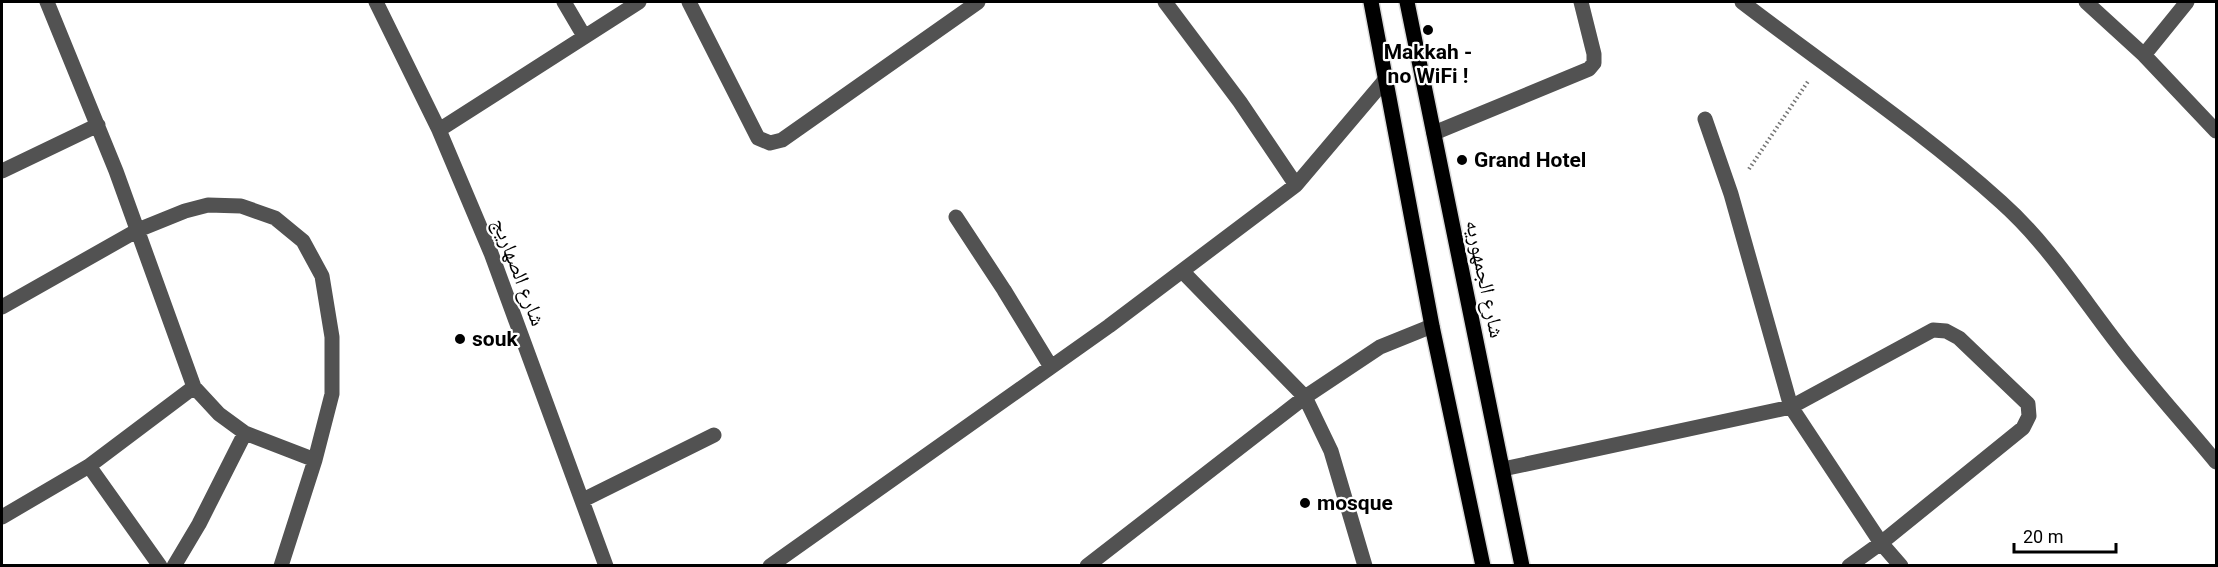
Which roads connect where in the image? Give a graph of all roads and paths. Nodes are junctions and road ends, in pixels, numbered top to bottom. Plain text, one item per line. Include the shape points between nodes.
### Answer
1 (47, 2) edge
2 (376, 2) edge
3 (564, 2) edge
4 (639, 2) edge
5 (689, 2) edge
6 (978, 2) edge
7 (1165, 2) edge
8 (1371, 2) edge
9 (1407, 2) edge
10 (1581, 2) edge
11 (1742, 2) edge
12 (2086, 2) edge
13 (2187, 2) edge
14 (584, 36) junction
15 (2144, 55) junction
16 (1821, 62) junction
17 (1386, 80) junction
18 (1705, 119) dead end
19 (98, 125) junction
20 (438, 130) junction
21 (2217, 131) edge
22 (1434, 134) junction
23 (2, 171) edge
24 (1296, 185) junction
25 (1731, 194) junction
26 (956, 217) dead end
27 (138, 230) junction
28 (1182, 271) junction
29 (2, 307) edge
30 (1432, 326) junction
31 (1051, 367) junction
32 (194, 387) junction
33 (1305, 397) junction
34 (1791, 407) junction
35 (245, 433) junction
36 (714, 435) dead end
37 (315, 460) junction
38 (2217, 462) edge
39 (89, 466) junction
40 (1503, 469) junction
41 (583, 500) junction
42 (2, 517) edge
43 (1881, 543) junction
44 (160, 566) edge
45 (174, 566) edge
46 (281, 566) edge
47 (606, 566) edge
48 (770, 566) edge
49 (1088, 566) edge
50 (1365, 566) edge
51 (1483, 566) edge
52 (1522, 566) edge
53 (1849, 566) edge
54 (1900, 566) edge

1 - 19 street
2 - 20 street, شارع الصهاريج
3 - 14 street
4 - 14 street
5 - 6 street via 758,138 770,143 783,140
7 - 24 street
8 - 17 main road
9 - 22 main road, شارع الجمهوريه
10 - 22 street via 1594,54 1589,69
11 - 16 street
12 - 15 street
13 - 15 street
14 - 20 street
15 - 21 street
16 - 25 path
16 - 38 street via 1907,123 2002,203 2054,258 2118,344
17 - 24 street
17 - 30 main road
18 - 25 street
19 - 23 street
19 - 27 street
20 - 41 street, شارع الصهاريج via 491,253
22 - 40 main road, شارع الجمهوريه
24 - 28 street
25 - 34 street
26 - 31 street
27 - 29 street
27 - 32 street
27 - 37 street via 162,218 208,205 241,206 275,218 303,241 322,276 332,337 332,394
28 - 31 street
28 - 33 street
30 - 33 street via 1380,347
30 - 51 main road
31 - 48 street
32 - 35 street via 219,414
32 - 39 street
33 - 49 street
33 - 50 street via 1331,451
34 - 40 street
34 - 43 street
34 - 43 street via 1933,330 1959,338 2028,404 2029,416 2023,428
35 - 37 street
35 - 45 street
36 - 41 street
37 - 46 street
39 - 42 street
39 - 44 street
40 - 52 main road, شارع الجمهوريه
41 - 47 street, شارع الصهاريج
43 - 53 street
43 - 54 street

